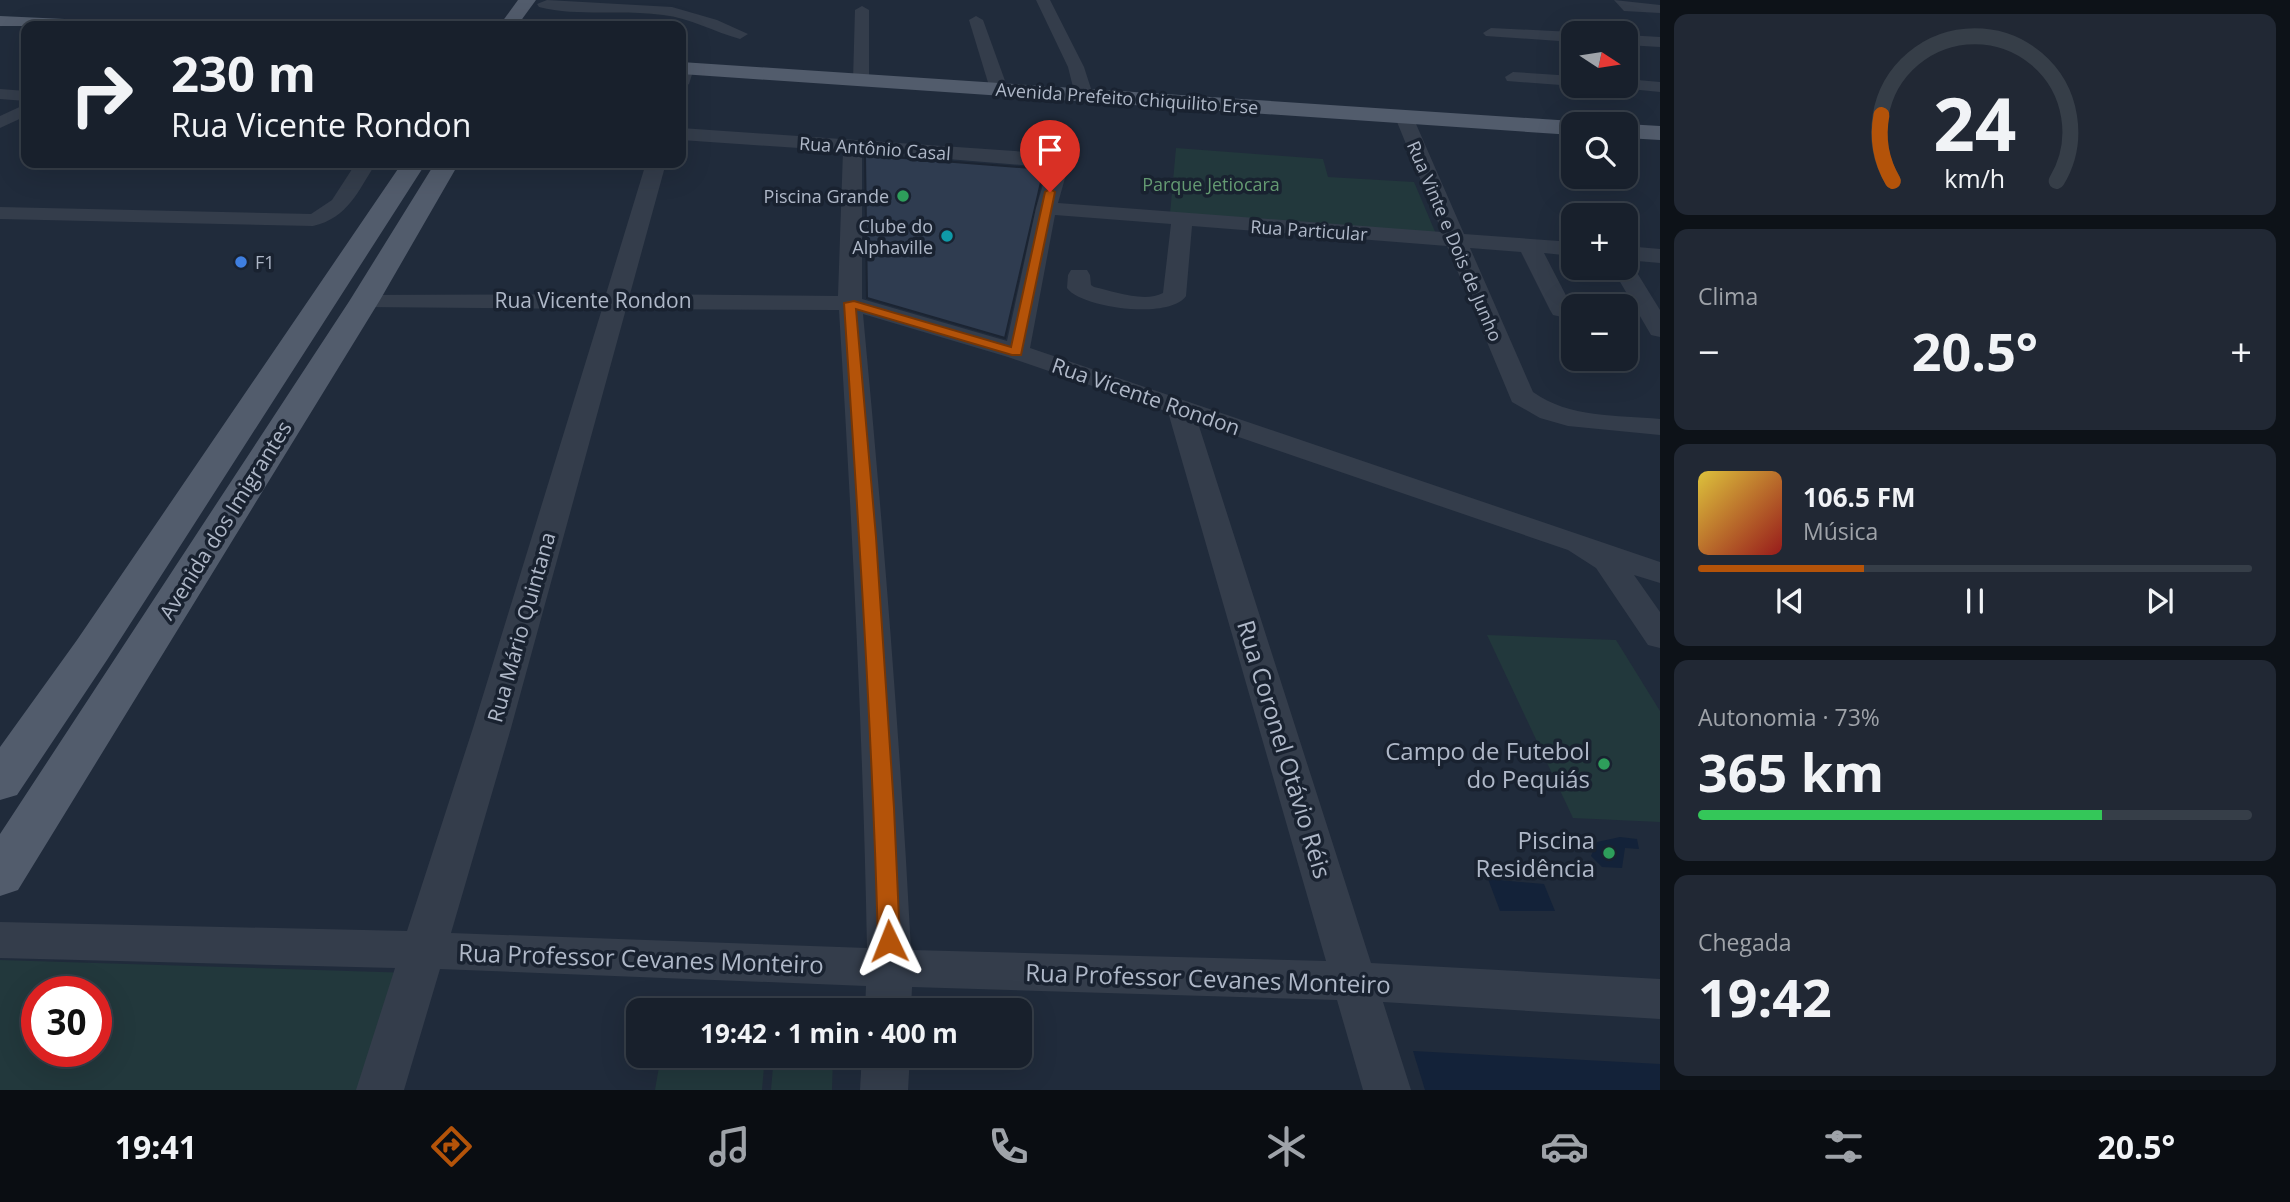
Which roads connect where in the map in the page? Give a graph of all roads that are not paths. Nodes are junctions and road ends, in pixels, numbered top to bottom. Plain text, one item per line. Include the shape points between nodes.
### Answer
1 (1043, 0) edge
2 (539, 1) edge
3 (1625, 4) edge
4 (862, 9) dead end
5 (1660, 9) edge
6 (976, 20) dead end
7 (514, 21) edge
8 (532, 21) edge
9 (1492, 33) dead end
10 (740, 34) dead end
11 (1561, 36) edge
12 (1638, 41) edge
13 (1660, 42) edge
14 (686, 73) edge
15 (1513, 77) dead end
16 (1561, 80) edge
17 (861, 81) junction
18 (1638, 85) edge
19 (1660, 87) edge
20 (999, 89) junction
21 (0, 94) edge
22 (1084, 95) junction
23 (21, 96) edge
24 (21, 112) edge
25 (1404, 117) junction
26 (0, 122) edge
27 (1561, 127) edge
28 (1638, 132) edge
29 (1660, 133) edge
30 (686, 134) edge
31 (853, 148) junction
32 (363, 168) edge
33 (411, 168) edge
34 (444, 168) edge
35 (655, 168) edge
36 (1045, 208) junction
37 (0, 213) edge
38 (23, 215) junction
39 (1181, 230) junction
40 (0, 235) edge
41 (365, 235) junction
42 (404, 235) junction
43 (1152, 238) dead end
44 (1456, 241) junction
45 (1529, 246) junction
46 (1561, 248) edge
47 (1638, 254) edge
48 (1660, 256) edge
49 (1079, 275) dead end
50 (1630, 280) edge
51 (365, 300) junction
52 (617, 300) junction
53 (850, 303) junction
54 (1561, 308) edge
55 (1660, 330) edge
56 (1017, 352) junction
57 (1180, 408) junction
58 (1660, 428) edge
59 (1595, 552) junction
60 (1660, 573) edge
61 (1660, 637) edge
62 (0, 783) edge
63 (0, 876) edge
64 (0, 940) edge
65 (425, 950) junction
66 (1356, 981) junction
67 (889, 989) edge
68 (1660, 999) edge
69 (885, 1068) edge
70 (380, 1090) edge
71 (884, 1090) edge
72 (1387, 1090) edge

1 - 22 street via 1076,67
2 - 7 main road
2 - 8 main road
2 - 10 street via 581,9 681,13
3 - 5 street
4 - 17 street
6 - 20 street
9 - 11 street
12 - 13 street
14 - 17 main road, Avenida Prefeito Chiquilito Erse
15 - 16 street
17 - 20 main road, Avenida Prefeito Chiquilito Erse
18 - 19 street
20 - 22 main road, Avenida Prefeito Chiquilito Erse
21 - 23 street
22 - 25 main road, Avenida Prefeito Chiquilito Erse
24 - 26 street
25 - 27 main road, Avenida Prefeito Chiquilito Erse
25 - 44 street, Rua Vinte e Dois de Junho
28 - 29 main road
30 - 31 street, Rua Antônio Casal
31 - 36 street, Rua Antônio Casal via 1044,159 1055,163 1056,171
31 - 53 street
32 - 38 street via 339,208 313,219
33 - 41 main road, Avenida dos Imigrantes
34 - 42 main road, Avenida dos Imigrantes
35 - 52 street, Rua Mário Quintana
36 - 39 street, Rua Particular
36 - 56 street
37 - 38 street
38 - 40 street
39 - 43 street
39 - 44 street, Rua Particular
39 - 49 street via 1174,296 1169,302 1157,305 1087,292 1079,288
41 - 42 main road
41 - 62 main road, Avenida dos Imigrantes
42 - 51 main road, Avenida dos Imigrantes
44 - 45 street, Rua Particular
44 - 58 street, Rua Vinte e Dois de Junho via 1521,396 1554,415
45 - 46 street, Rua Particular
45 - 54 street
47 - 48 street
50 - 55 street
51 - 52 street, Rua Vicente Rondon
51 - 63 main road, Avenida dos Imigrantes
52 - 53 street, Rua Vicente Rondon
52 - 65 street, Rua Mário Quintana
53 - 56 street, Rua Vicente Rondon
53 - 67 street via 884,808
56 - 57 street, Rua Vicente Rondon
57 - 59 street, Rua Vicente Rondon
57 - 66 street, Rua Coronel Otávio Réis
59 - 60 street
59 - 61 street via 1608,561
64 - 65 street, Rua Professor Cevanes Monteiro
65 - 67 street, Rua Professor Cevanes Monteiro
65 - 70 street, Rua Mário Quintana
66 - 67 street, Rua Professor Cevanes Monteiro
66 - 68 street, Rua Professor Cevanes Monteiro
66 - 72 street, Rua Coronel Otávio Réis
69 - 71 street

